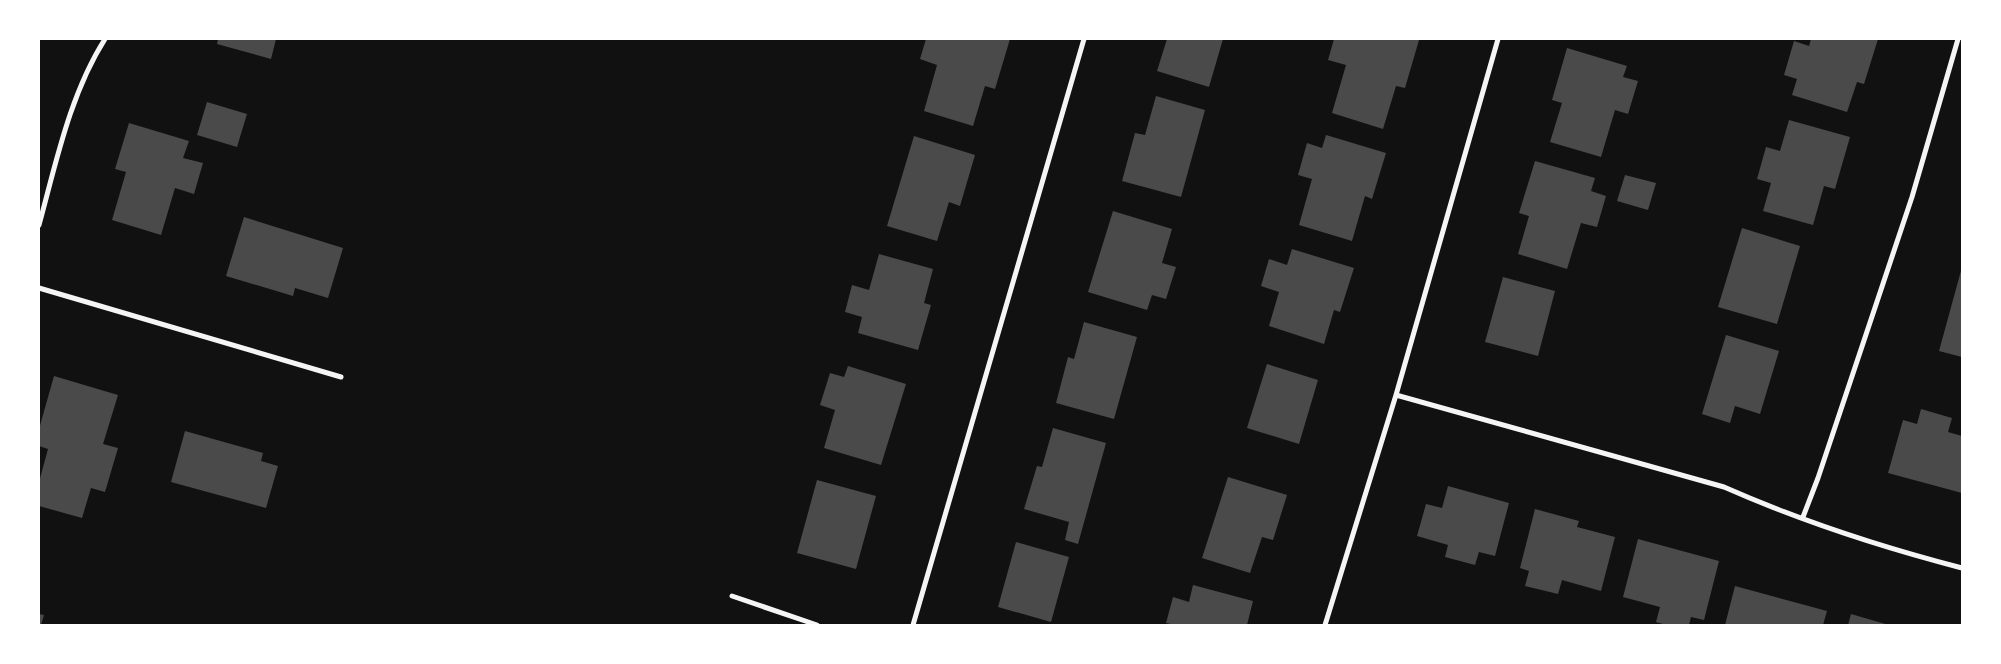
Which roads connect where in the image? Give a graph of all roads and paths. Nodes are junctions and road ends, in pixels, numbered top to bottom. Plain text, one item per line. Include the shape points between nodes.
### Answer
1 (105, 39) edge
2 (1084, 39) edge
3 (1498, 39) edge
4 (1958, 39) edge
5 (39, 225) edge
6 (39, 288) edge
7 (341, 377) dead end
8 (1396, 395) junction
9 (1803, 518) junction
10 (1962, 568) edge
11 (732, 596) dead end
12 (817, 625) edge
13 (913, 625) edge
14 (1325, 625) edge

1 - 5 street via 78,92
2 - 13 street
3 - 8 street
4 - 9 street via 1912,197
6 - 7 street
8 - 9 street via 1724,487
8 - 14 street
9 - 10 street via 1897,551
11 - 12 street

